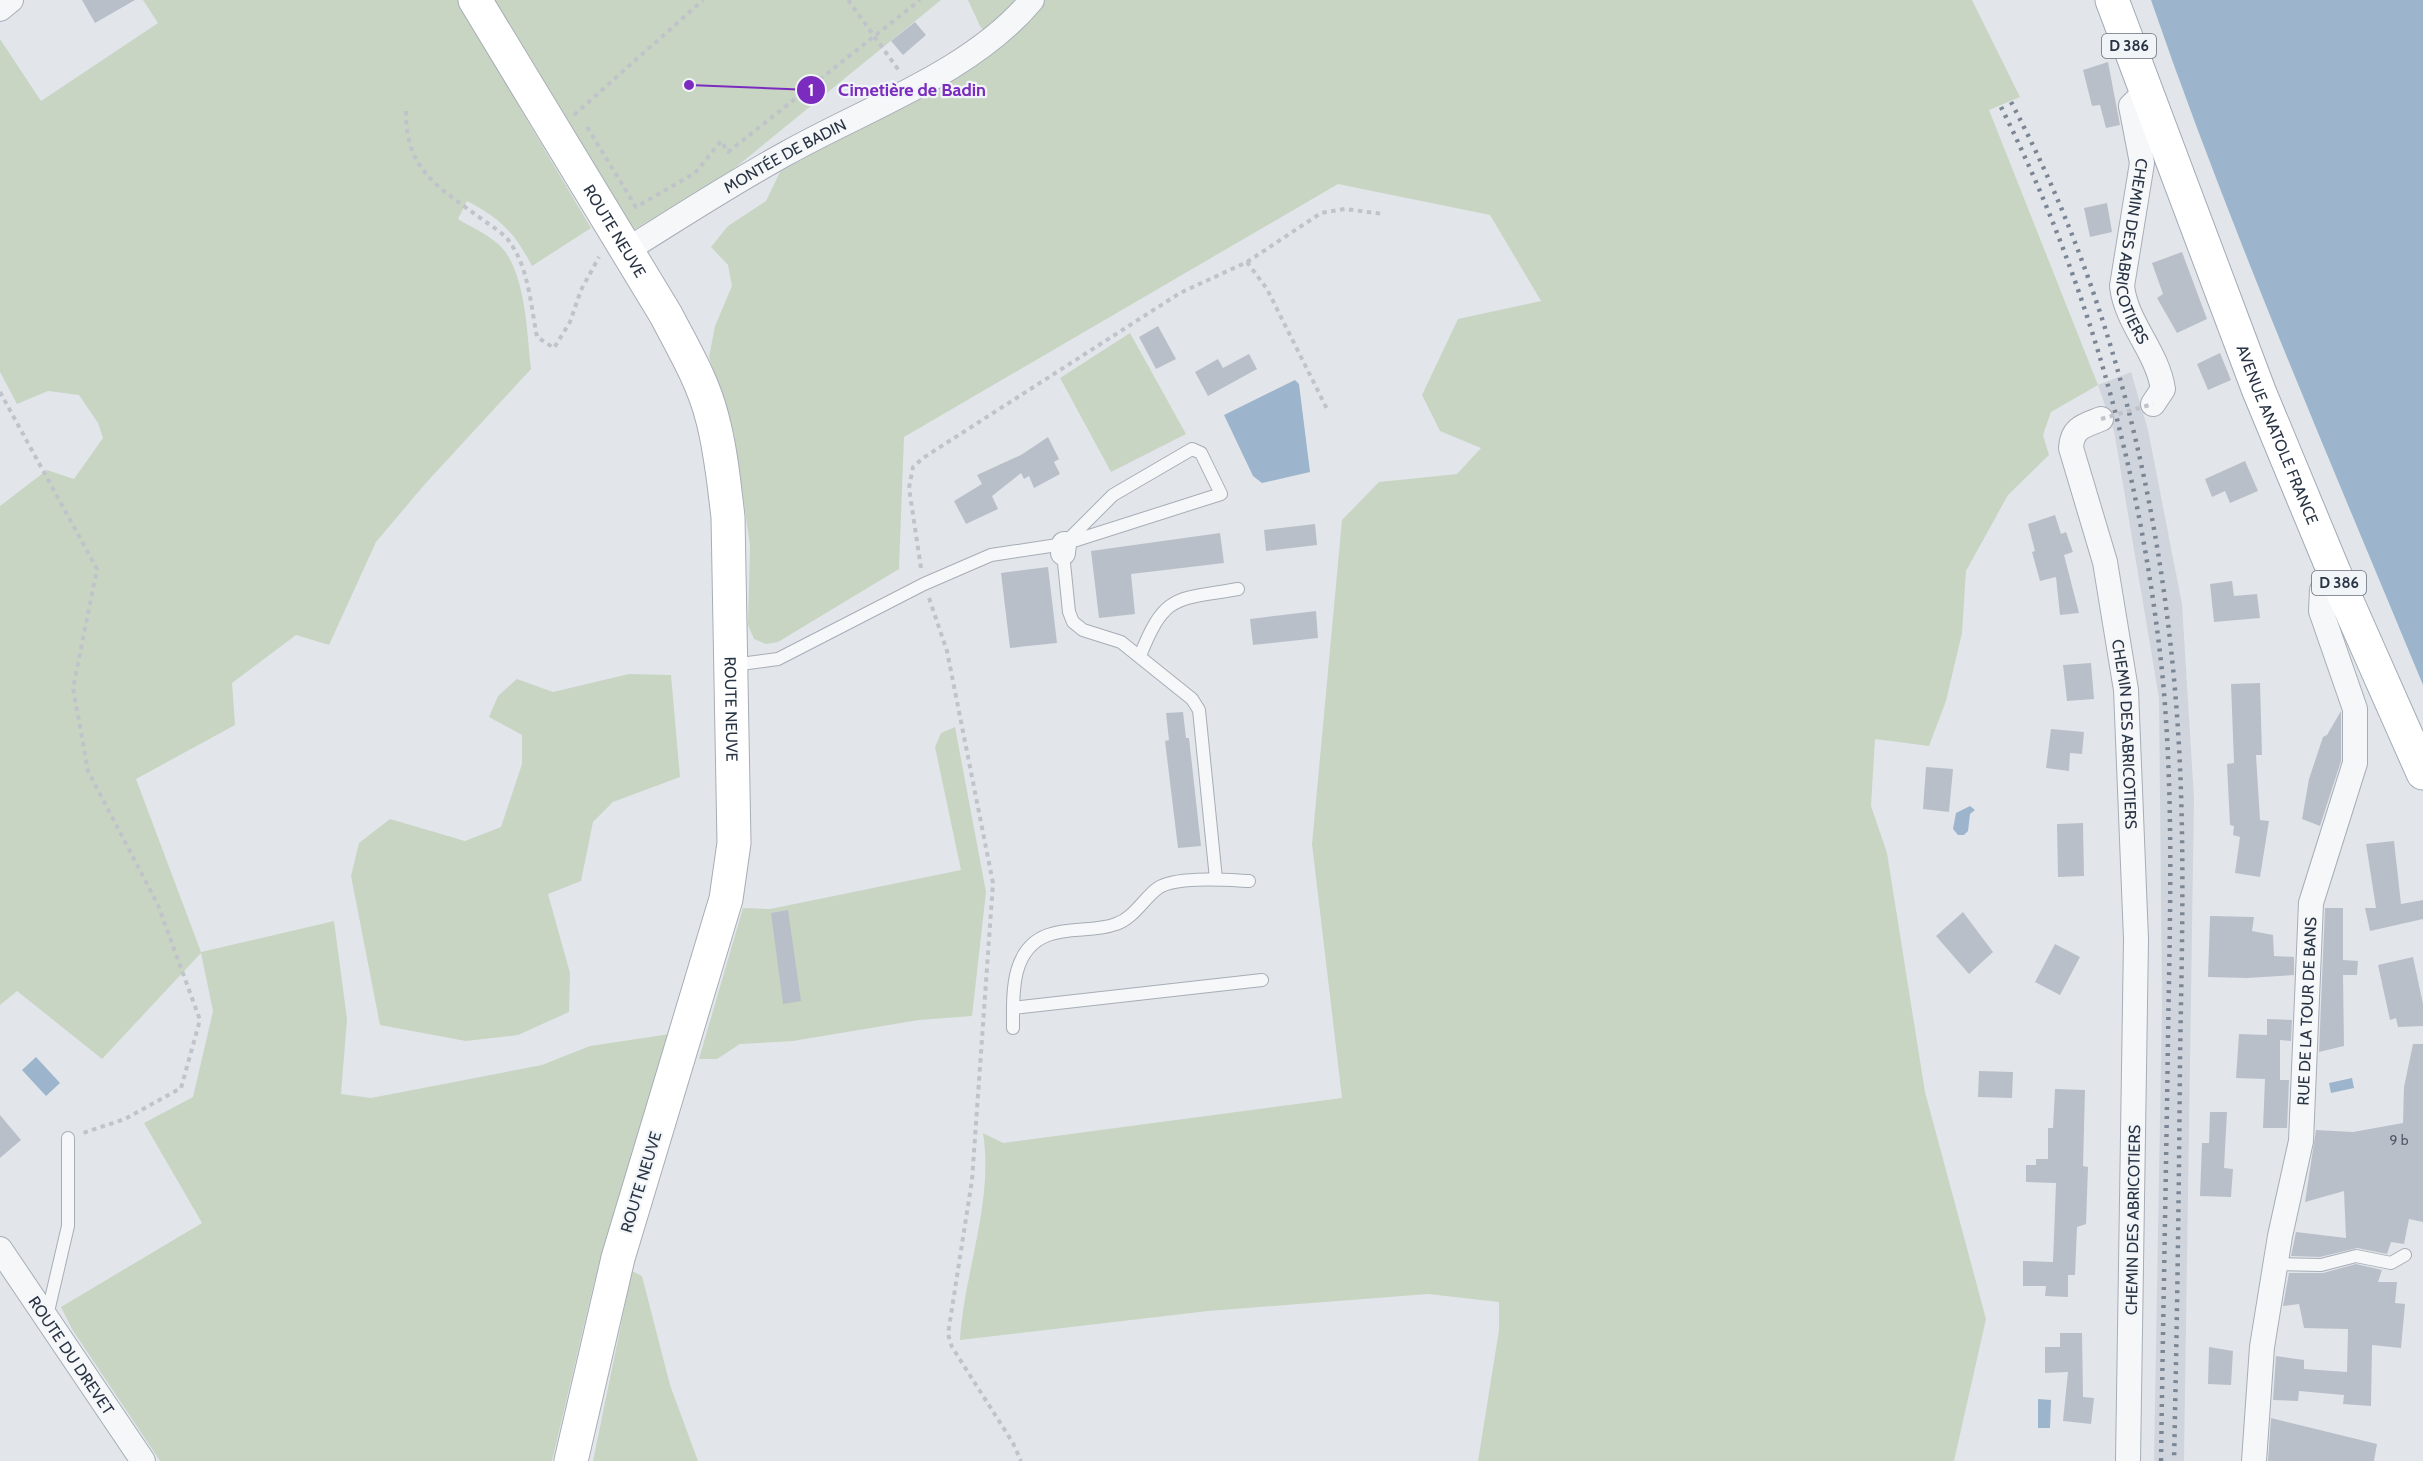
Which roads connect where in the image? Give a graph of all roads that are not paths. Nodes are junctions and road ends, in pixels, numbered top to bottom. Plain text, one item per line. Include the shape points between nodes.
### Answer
1 (11, 0) edge
2 (475, 0) edge
3 (1032, 0) edge
4 (2112, 0) edge
5 (0, 9) edge
6 (2146, 91) junction
7 (624, 244) junction
8 (2153, 404) road end
9 (2101, 419) road end
10 (1063, 548) junction
11 (2334, 572) junction
12 (1238, 589) dead end
13 (1140, 656) junction
14 (733, 665) junction
15 (2423, 773) edge
16 (1216, 879) junction
17 (1249, 881) dead end
18 (1262, 980) dead end
19 (1013, 1008) junction
20 (1013, 1028) dead end
21 (68, 1138) road end
22 (0, 1249) edge
23 (2405, 1255) dead end
24 (2275, 1264) junction
25 (47, 1317) junction
26 (143, 1461) edge
27 (571, 1461) edge
28 (2128, 1461) edge
29 (2254, 1461) edge

1 - 5 street
2 - 7 street, ROUTE NEUVE via 566,122
3 - 7 street, MONTÉE DE BADIN via 975,51
4 - 6 street, D 386
6 - 8 street, CHEMIN DES ABRICOTIERS via 2132,106 2142,163 2122,286 2124,306 2160,372 2163,389
6 - 11 street, AVENUE ANATOLE FRANCE / D 386 via 2259,391
7 - 14 street, ROUTE NEUVE via 687,356 712,415 728,518
9 - 28 street, CHEMIN DES ABRICOTIERS via 2078,428 2072,435 2072,448 2105,562 2126,690 2136,939
10 - 10 lane via 1221,494 1202,453 1192,450 1113,495
10 - 13 lane via 1073,622 1083,630 1121,642
10 - 14 lane via 991,555 924,584 797,651 765,662
11 - 15 street, AVENUE ANATOLE FRANCE / D 386
11 - 24 street, RUE DE LA TOUR DE BANS via 2322,590 2321,611 2355,709 2355,763 2311,903 2302,1134
12 - 13 lane via 1176,600 1152,625
13 - 16 lane via 1192,699 1199,710
14 - 27 street, ROUTE NEUVE via 734,843 726,899 618,1258
16 - 17 lane
16 - 19 lane via 1166,884 1116,924 1048,935 1020,963 1013,980
18 - 19 lane
19 - 20 lane
21 - 25 lane via 68,1226
22 - 25 street, ROUTE DU DREVET
23 - 24 lane via 2391,1263 2356,1256 2321,1265
24 - 29 street, RUE DE LA TOUR DE BANS via 2262,1347
25 - 26 street, ROUTE DU DREVET

